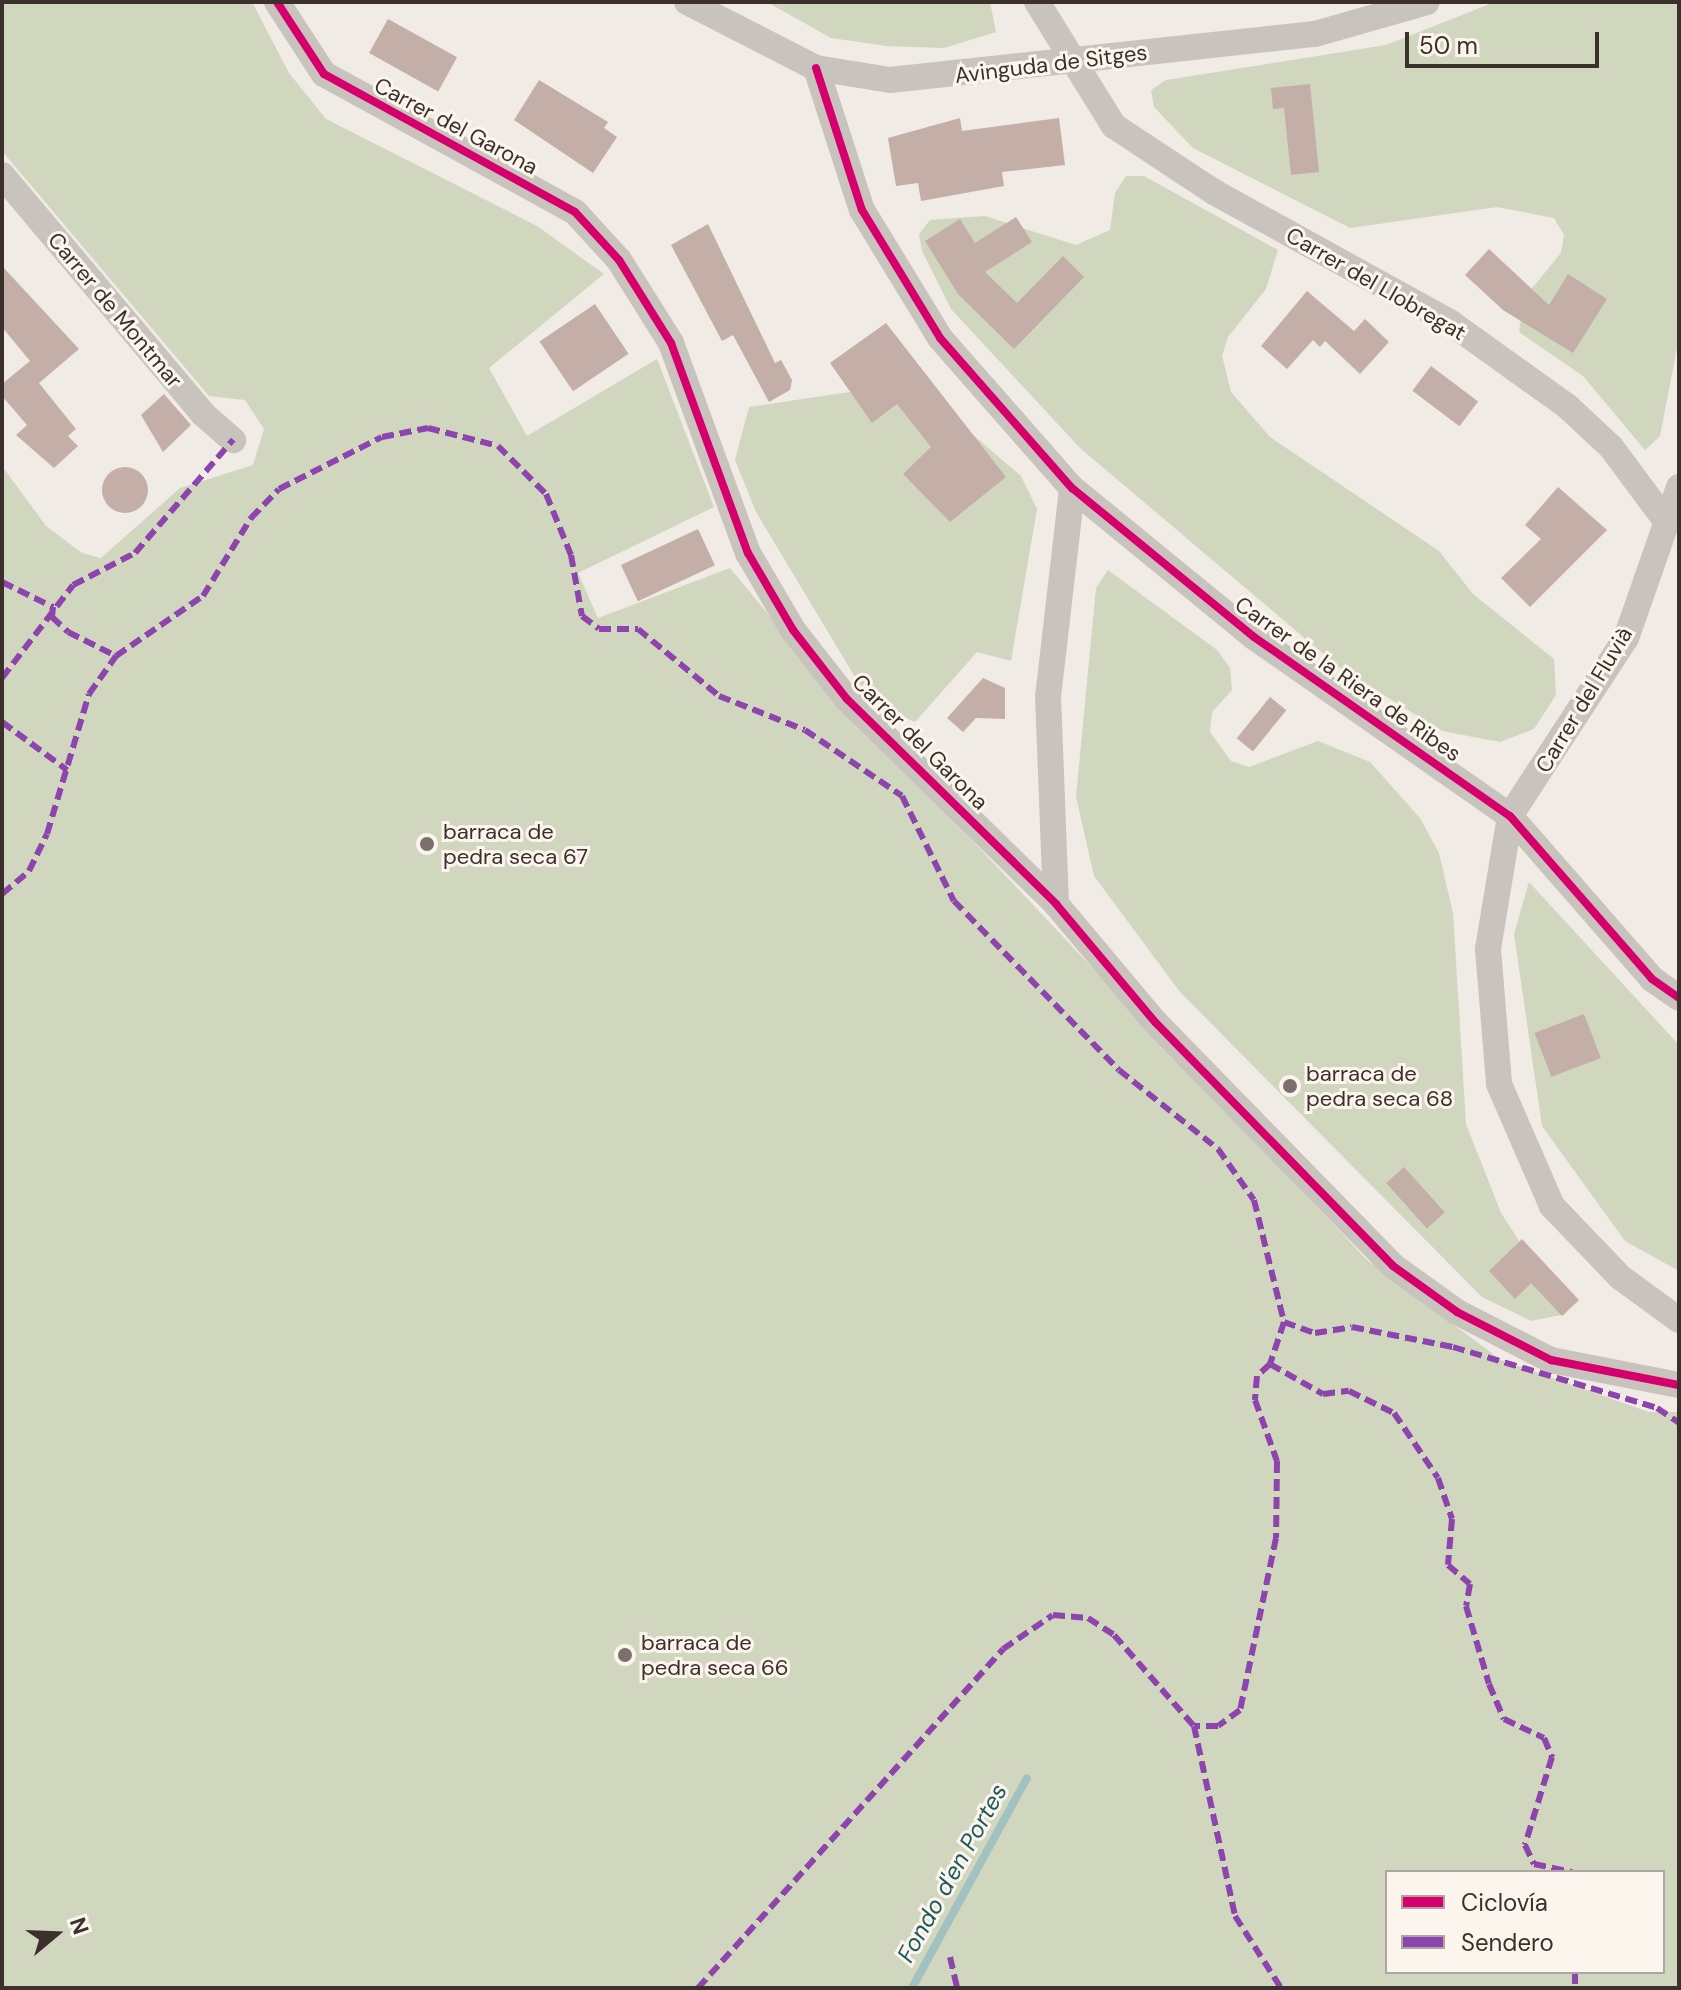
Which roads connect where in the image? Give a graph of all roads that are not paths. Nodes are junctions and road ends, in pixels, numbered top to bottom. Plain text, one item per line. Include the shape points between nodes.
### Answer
1 (277, 2) edge
2 (687, 2) edge
3 (1037, 2) edge
4 (1427, 2) edge
5 (1080, 62) junction
6 (816, 68) junction
7 (2, 175) edge
8 (233, 440) dead end
9 (1679, 487) edge
10 (1072, 488) junction
11 (1666, 521) junction
12 (1510, 816) junction
13 (1056, 904) junction
14 (1679, 998) edge
15 (1679, 1320) edge
16 (1679, 1385) edge

1 - 13 street, Carrer del Garona via 324,74 575,212 619,260 671,343 748,553 793,630 847,699
2 - 6 street, Avinguda de Sitges
3 - 5 street, Carrer del Llobregat
4 - 5 street, Avinguda de Sitges via 1315,34
5 - 6 street, Avinguda de Sitges via 890,80
5 - 11 street, Carrer del Llobregat via 1114,126 1214,192 1451,323 1567,406 1611,447
6 - 10 street, Carrer de la Riera de Ribes via 862,210 893,261 940,338
7 - 8 street, Carrer de Montmar via 203,414
9 - 11 street, Carrer del Fluvià
10 - 12 street, Carrer de la Riera de Ribes via 1254,637
10 - 13 street via 1048,697
11 - 12 street, Carrer del Fluvià via 1626,638
12 - 14 street, Carrer de la Riera de Ribes via 1652,979
12 - 15 street via 1488,949 1499,1084 1552,1206 1620,1277
13 - 16 street, Carrer del Garona via 1156,1023 1393,1266 1457,1312 1551,1360

